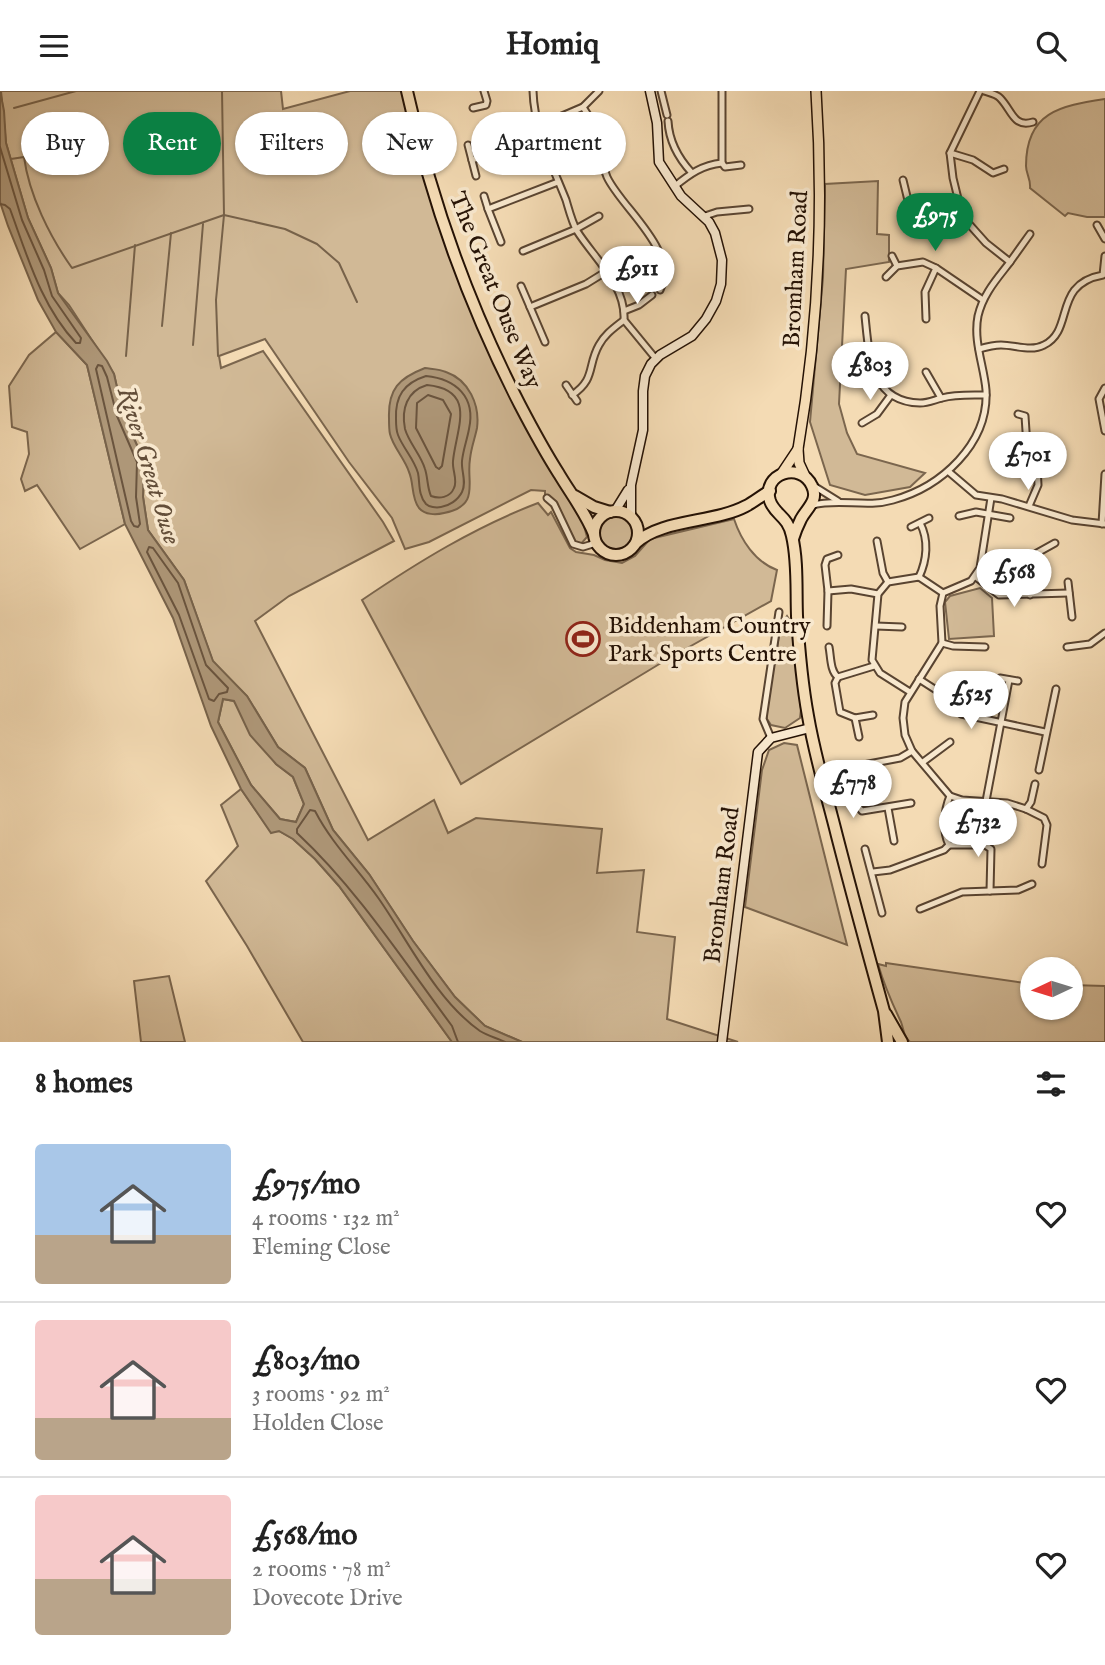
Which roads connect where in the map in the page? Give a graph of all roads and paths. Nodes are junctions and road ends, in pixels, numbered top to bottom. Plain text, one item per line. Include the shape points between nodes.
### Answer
1 (407, 91) edge
2 (484, 91) edge
3 (533, 91) edge
4 (599, 91) edge
5 (650, 91) edge
6 (661, 91) edge
7 (722, 91) edge
8 (816, 91) edge
9 (982, 91) edge
10 (583, 107) junction
11 (473, 108) dead end
12 (535, 112) edge
13 (571, 112) edge
14 (1033, 122) dead end
15 (468, 145) dead end
16 (950, 153) junction
17 (471, 156) edge
18 (722, 163) junction
19 (741, 165) dead end
20 (1004, 169) dead end
21 (692, 173) junction
22 (555, 175) edge
23 (904, 180) dead end
24 (558, 182) junction
25 (675, 186) junction
26 (484, 196) dead end
27 (488, 209) junction
28 (748, 209) dead end
29 (961, 211) junction
30 (599, 216) dead end
31 (705, 216) junction
32 (1097, 225) dead end
33 (576, 229) junction
34 (1030, 234) dead end
35 (1105, 239) edge
36 (501, 242) dead end
37 (523, 251) dead end
38 (892, 256) dead end
39 (1105, 256) edge
40 (1010, 261) junction
41 (897, 266) junction
42 (936, 268) junction
43 (607, 271) junction
44 (886, 277) dead end
45 (1104, 277) edge
46 (521, 286) dead end
47 (660, 289) dead end
48 (652, 295) dead end
49 (983, 300) junction
50 (530, 307) junction
51 (624, 311) junction
52 (865, 316) dead end
53 (926, 319) dead end
54 (624, 320) junction
55 (545, 342) dead end
56 (979, 349) junction
57 (656, 359) junction
58 (926, 372) dead end
59 (566, 384) dead end
60 (1105, 388) edge
61 (572, 395) junction
62 (891, 395) junction
63 (986, 395) junction
64 (941, 398) junction
65 (577, 401) dead end
66 (1035, 416) dead end
67 (862, 423) dead end
68 (1105, 431) edge
69 (798, 449) junction
70 (949, 472) junction
71 (782, 473) junction
72 (1105, 474) edge
73 (808, 479) junction
74 (631, 485) junction
75 (770, 491) junction
76 (573, 495) junction
77 (547, 498) dead end
78 (991, 498) junction
79 (838, 501) junction
80 (746, 506) junction
81 (1029, 506) junction
82 (808, 509) junction
83 (613, 512) junction
84 (778, 512) junction
85 (988, 514) junction
86 (959, 516) dead end
87 (1010, 517) dead end
88 (929, 518) dead end
89 (633, 519) junction
90 (920, 523) junction
91 (1103, 524) edge
92 (911, 527) dead end
93 (660, 528) junction
94 (595, 538) junction
95 (793, 539) junction
96 (877, 541) dead end
97 (636, 543) junction
98 (1055, 543) dead end
99 (838, 555) dead end
100 (919, 577) junction
101 (976, 577) junction
102 (888, 582) junction
103 (1068, 582) dead end
104 (828, 591) junction
105 (943, 593) junction
106 (1069, 593) junction
107 (878, 594) junction
108 (1030, 595) junction
109 (779, 612) dead end
110 (1072, 617) dead end
111 (827, 626) dead end
112 (876, 626) junction
113 (902, 627) dead end
114 (1105, 633) edge
115 (942, 643) junction
116 (985, 646) dead end
117 (829, 647) dead end
118 (1067, 647) dead end
119 (874, 666) junction
120 (838, 677) junction
121 (966, 678) dead end
122 (1000, 678) dead end
123 (919, 679) junction
124 (1009, 680) junction
125 (1018, 681) dead end
126 (1056, 689) dead end
127 (910, 692) junction
128 (952, 701) junction
129 (873, 715) dead end
130 (855, 718) junction
131 (1001, 724) junction
132 (810, 727) junction
133 (1045, 732) junction
134 (859, 737) dead end
135 (771, 738) junction
136 (950, 742) dead end
137 (912, 751) junction
138 (923, 762) junction
139 (1039, 770) dead end
140 (1035, 784) dead end
141 (950, 796) junction
142 (986, 801) junction
143 (911, 803) dead end
144 (996, 803) junction
145 (888, 808) junction
146 (1026, 809) junction
147 (990, 831) dead end
148 (894, 841) dead end
149 (949, 845) junction
150 (865, 849) dead end
151 (1042, 864) dead end
152 (873, 872) junction
153 (1032, 884) dead end
154 (990, 891) junction
155 (920, 909) dead end
156 (882, 913) dead end
157 (884, 1011) junction
158 (722, 1042) edge
159 (888, 1042) edge
160 (902, 1042) edge

1 - 76 highway, The Great Ouse Way via 433,192 464,279 520,406
2 - 11 street via 486,105
3 - 12 street
4 - 10 street
5 - 25 street via 659,162
6 - 21 street via 670,136
7 - 18 street
8 - 69 main road, Bromham Road via 816,283
9 - 14 street via 998,95 1014,120
9 - 16 street
10 - 13 street
10 - 47 street via 601,139 606,175 657,249 664,281
15 - 17 street
16 - 20 street via 993,173
16 - 29 street
18 - 19 street via 725,167
18 - 21 street
21 - 25 street
22 - 24 street
23 - 29 street via 912,217
24 - 27 street
24 - 33 street
25 - 31 street
26 - 27 street
27 - 36 street
28 - 31 street
29 - 40 street via 986,243
30 - 33 street
31 - 57 street via 722,260 716,301 692,336
32 - 35 street
33 - 37 street
33 - 43 street
34 - 40 street
38 - 41 street
39 - 45 street
40 - 49 street
41 - 42 street via 923,263
41 - 44 street
42 - 49 street
42 - 53 street via 925,292
43 - 50 street
43 - 51 street
45 - 56 street via 1088,278 1077,286 1056,337 1047,344
46 - 50 street
48 - 51 street
49 - 56 street via 977,318
50 - 55 street
51 - 54 street
52 - 62 street via 869,357 879,384
54 - 57 street
54 - 61 street via 603,338 590,377
56 - 63 street
57 - 74 street via 643,391 643,430
58 - 64 street
59 - 61 street
60 - 68 street via 1099,399
61 - 65 street
62 - 64 street via 922,403
62 - 67 street via 877,414
63 - 64 street
63 - 70 street via 977,434
66 - 81 street via 1021,415 1027,446 1037,466 1038,485
69 - 71 main road, Bromham Road
69 - 73 main road, Bromham Road
70 - 78 street via 970,492
70 - 79 street via 892,501
71 - 73 highway via 794,472
71 - 75 highway
72 - 91 street
73 - 79 street
73 - 82 highway via 814,493
74 - 83 street
74 - 89 street
75 - 80 highway
75 - 84 highway
76 - 83 highway
76 - 94 highway, The Great Ouse Way
77 - 94 street via 573,544 583,547
78 - 81 street
78 - 85 street
79 - 82 street
80 - 84 highway
80 - 93 highway
81 - 91 street
82 - 84 highway via 797,516
82 - 95 highway
83 - 89 highway
83 - 94 highway via 598,520
84 - 95 highway via 787,520
85 - 86 street
85 - 87 street
85 - 101 street
88 - 90 street
89 - 93 highway
89 - 97 highway via 638,529
90 - 92 street
90 - 100 street via 926,552
93 - 97 highway
94 - 97 highway via 602,551 616,555 630,551
95 - 132 highway
96 - 102 street
98 - 108 street via 1024,558
99 - 104 street via 827,559 825,565
100 - 102 street
100 - 105 street
101 - 105 street
101 - 108 street via 999,595
102 - 107 street
103 - 106 street
104 - 107 street
104 - 111 street
105 - 115 street
106 - 108 street
106 - 110 street
107 - 112 street
109 - 135 street via 763,719
112 - 113 street
112 - 119 street
114 - 118 street via 1090,644
115 - 116 street
115 - 123 street
117 - 120 street
119 - 120 street
119 - 127 street
120 - 130 street via 840,712
121 - 128 street via 963,691
122 - 124 street
123 - 127 street
123 - 128 street
124 - 125 street
124 - 131 street
126 - 133 street
127 - 137 street via 903,718
128 - 131 street via 961,714
129 - 130 street
130 - 134 street
131 - 133 street
131 - 142 street
132 - 135 street
132 - 157 highway
133 - 139 street
135 - 158 street, Bromham Road via 755,762
136 - 138 street
137 - 138 street
137 - 145 street via 900,758 853,767 850,772 862,811
138 - 141 street
140 - 146 street
141 - 142 street
141 - 149 street via 945,807
142 - 144 street
143 - 145 street
144 - 146 street
144 - 147 street
145 - 148 street
146 - 151 street via 1046,821
149 - 152 street via 890,870
149 - 154 street via 991,849
150 - 152 street
152 - 156 street
153 - 154 street via 1018,890
154 - 155 street via 962,892
157 - 159 highway
157 - 160 highway

